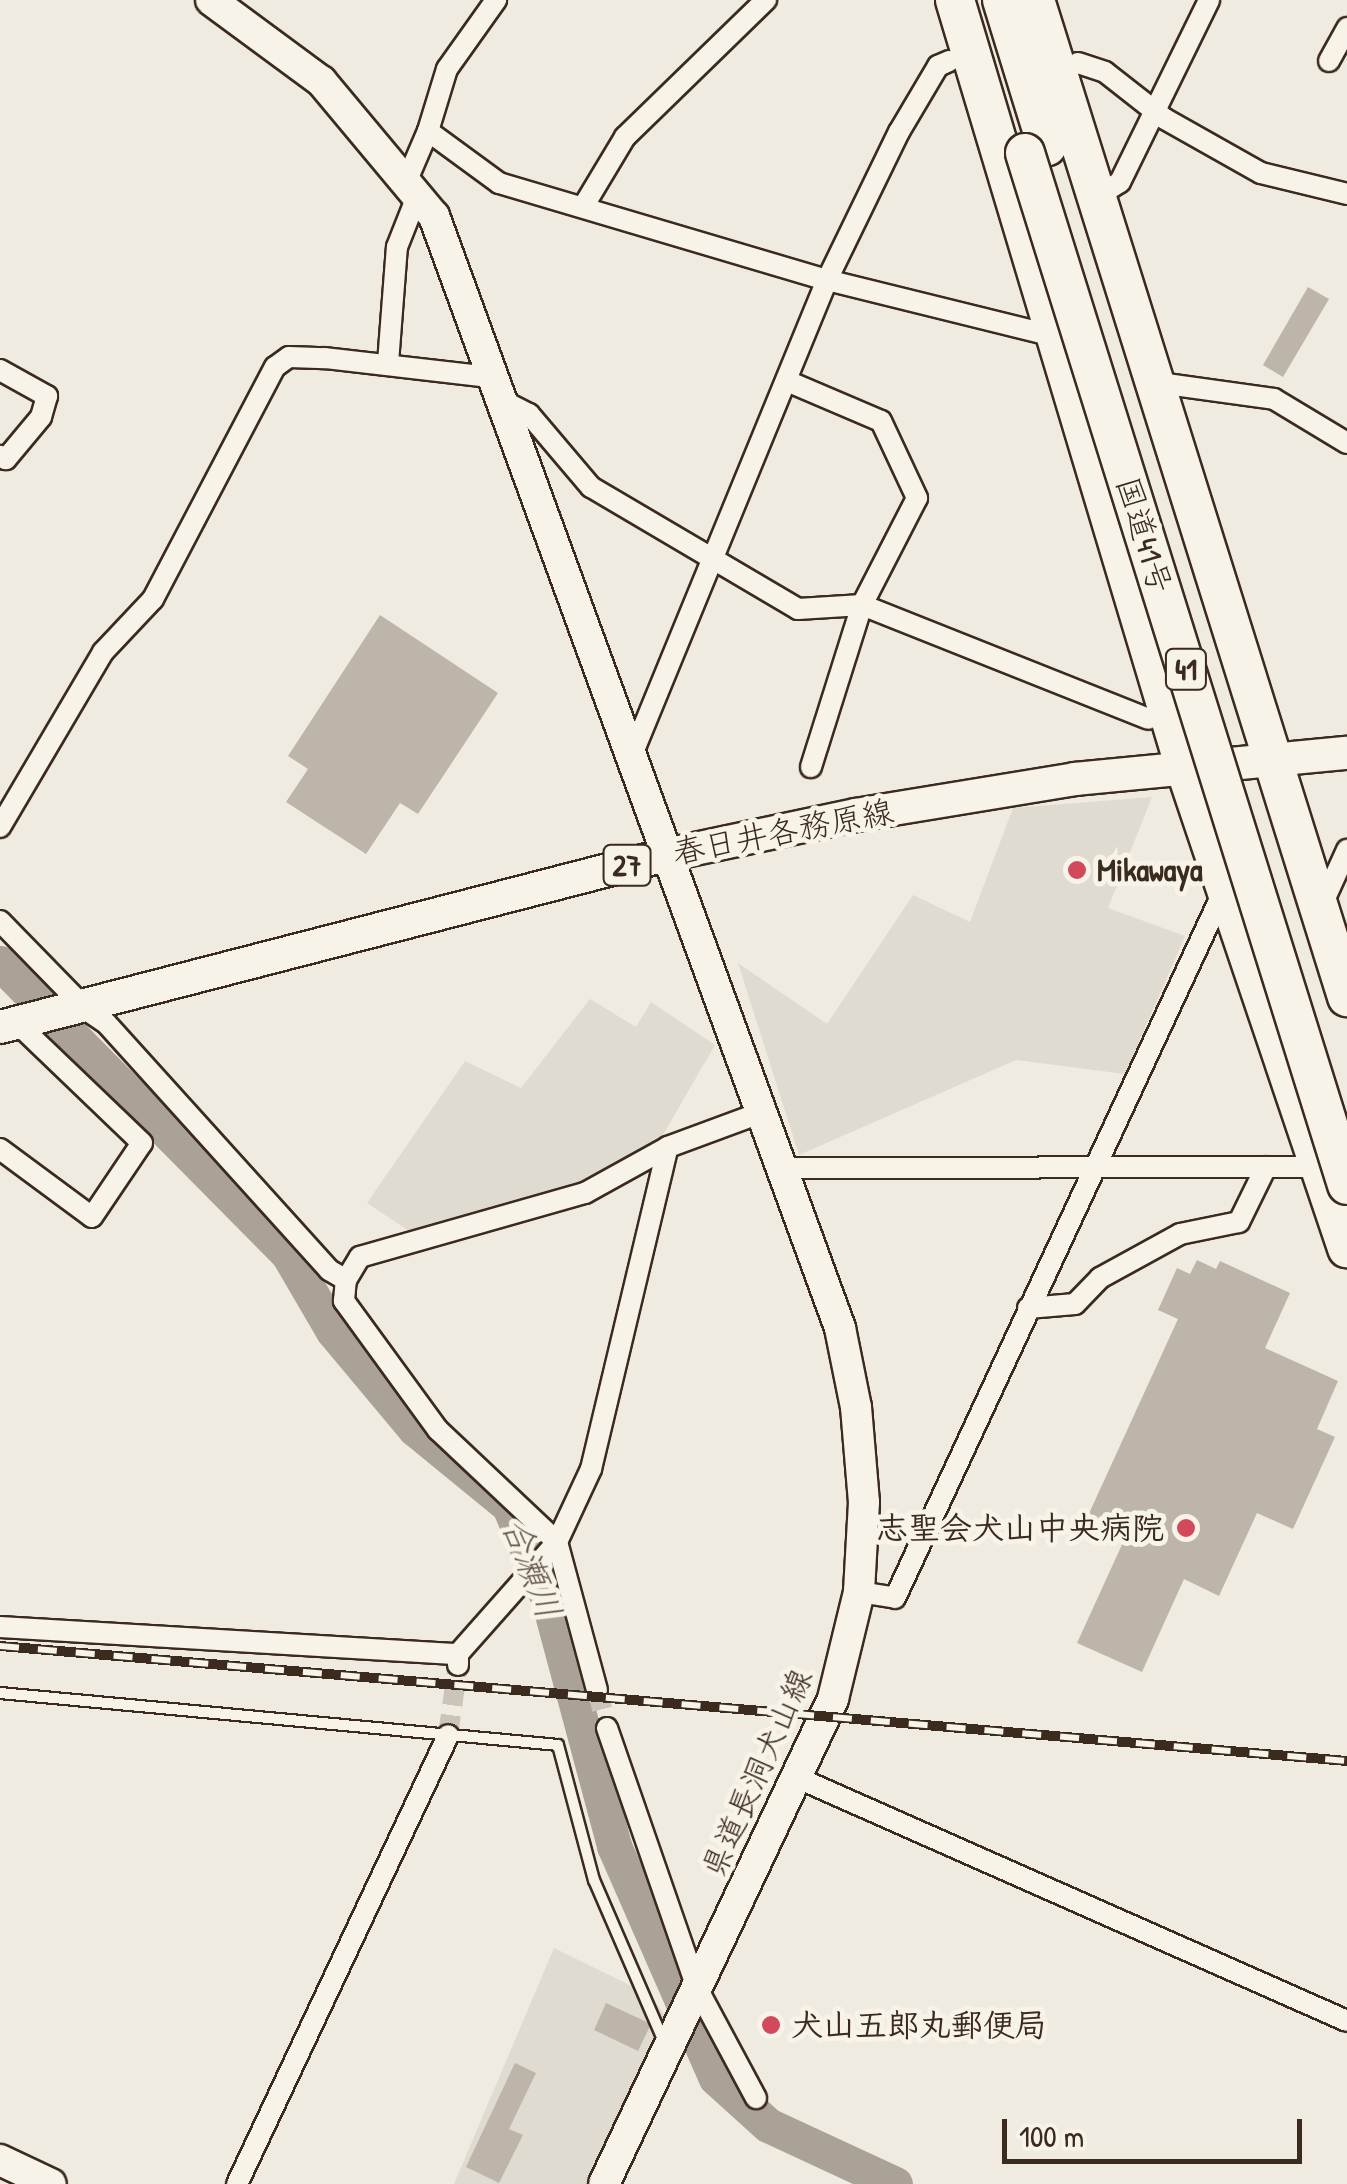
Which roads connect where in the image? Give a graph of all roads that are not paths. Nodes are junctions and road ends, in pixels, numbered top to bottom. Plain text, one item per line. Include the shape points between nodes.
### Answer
1 (211, 0) edge
2 (496, 0) edge
3 (766, 0) edge
4 (955, 0) edge
5 (978, 0) edge
6 (1002, 0) edge
7 (1035, 0) edge
8 (1210, 0) edge
9 (1347, 28) edge
10 (950, 61) dead end
11 (1328, 61) dead end
12 (1078, 63) dead end
13 (1153, 108) junction
14 (428, 130) junction
15 (1036, 150) junction
16 (412, 187) junction
17 (1345, 191) edge
18 (1096, 198) junction
19 (583, 207) junction
20 (827, 280) junction
21 (1058, 337) junction
22 (388, 362) junction
23 (0, 370) edge
24 (787, 380) junction
25 (1152, 382) junction
26 (501, 390) junction
27 (1347, 443) edge
28 (0, 456) edge
29 (716, 560) junction
30 (862, 605) junction
31 (1148, 718) dead end
32 (1347, 753) edge
33 (632, 756) junction
34 (1275, 759) junction
35 (811, 767) dead end
36 (1185, 768) junction
37 (0, 826) edge
38 (1347, 850) edge
39 (666, 855) junction
40 (1232, 896) junction
41 (1320, 910) junction
42 (0, 921) edge
43 (1347, 997) edge
44 (82, 1006) junction
45 (8, 1024) edge
46 (1347, 1099) edge
47 (760, 1113) junction
48 (668, 1147) junction
49 (0, 1149) edge
50 (1092, 1166) junction
51 (1266, 1167) junction
52 (782, 1168) junction
53 (1339, 1174) edge
54 (1347, 1248) edge
55 (346, 1280) junction
56 (1028, 1308) junction
57 (557, 1542) junction
58 (860, 1592) junction
59 (0, 1626) edge
60 (597, 1690) tunnel mouth
61 (0, 1693) edge
62 (607, 1728) tunnel mouth
63 (448, 1735) junction
64 (798, 1778) junction
65 (697, 1988) junction
66 (1347, 2021) edge
67 (668, 2050) junction
68 (756, 2098) dead end
69 (0, 2160) edge
70 (51, 2184) edge
71 (237, 2184) edge
72 (604, 2184) edge

1 - 16 main road, 県道長洞犬山線 via 321,81
2 - 14 street via 447,69
3 - 19 street via 624,137
4 - 21 highway
5 - 15 highway, 国道41号 / 41
6 - 15 highway, 国道41号 / 41
7 - 18 highway, 41
8 - 13 street
9 - 11 street
10 - 20 street via 938,66 899,132
12 - 13 street via 1105,72
13 - 17 street via 1261,173
13 - 18 street via 1120,182
14 - 16 street
14 - 19 street via 500,183
15 - 46 highway, 国道41号 / 41
15 - 53 highway, 国道41号 / 41, bridge
16 - 22 street via 397,247
16 - 26 main road, 県道長洞犬山線 via 442,234
18 - 25 highway, 41
19 - 20 street
20 - 21 street
20 - 24 street
21 - 36 highway
22 - 26 street
22 - 37 street via 288,357 275,367 153,600 103,652
23 - 28 street via 48,396 41,417 6,459
24 - 29 street
24 - 30 street via 881,421 915,481 917,498
25 - 27 street via 1274,399
25 - 34 highway, 41
26 - 29 street via 591,486
26 - 33 main road, 県道長洞犬山線
29 - 30 street via 798,609
29 - 33 street
30 - 31 street
30 - 35 street
32 - 34 main road, 春日井各務原線 / 27
33 - 39 main road, 県道長洞犬山線
34 - 36 main road, 春日井各務原線 / 27
34 - 41 highway
36 - 39 main road, 春日井各務原線 / 27 via 874,812
36 - 40 highway
38 - 41 street
39 - 44 main road, 春日井各務原線 / 27
39 - 47 main road, 県道長洞犬山線
40 - 50 street via 1218,903
40 - 53 highway
41 - 43 highway
42 - 44 street
44 - 45 main road, 春日井各務原線 / 27
44 - 55 street via 106,1024 329,1270
45 - 49 street via 142,1143 92,1216
47 - 48 street
47 - 52 main road, 県道長洞犬山線
48 - 55 street via 585,1193 519,1217 360,1257
48 - 57 street via 592,1469
50 - 51 street
50 - 52 street
50 - 56 street
51 - 53 street
51 - 56 street via 1240,1222 1180,1234 1100,1278 1075,1304
52 - 58 main road, 県道長洞犬山線 via 840,1328 856,1407 864,1502
53 - 54 highway
55 - 57 street via 344,1300 438,1430
56 - 58 street via 895,1598
57 - 59 street via 458,1659
57 - 60 street
58 - 64 main road, 県道長洞犬山線 via 833,1699
61 - 63 lane
62 - 65 street
63 - 67 lane via 558,1745 594,1880
63 - 71 street
64 - 65 main road, 県道長洞犬山線
64 - 66 street
65 - 67 main road, 県道長洞犬山線
65 - 68 street
67 - 72 main road, 県道長洞犬山線
69 - 70 main road

